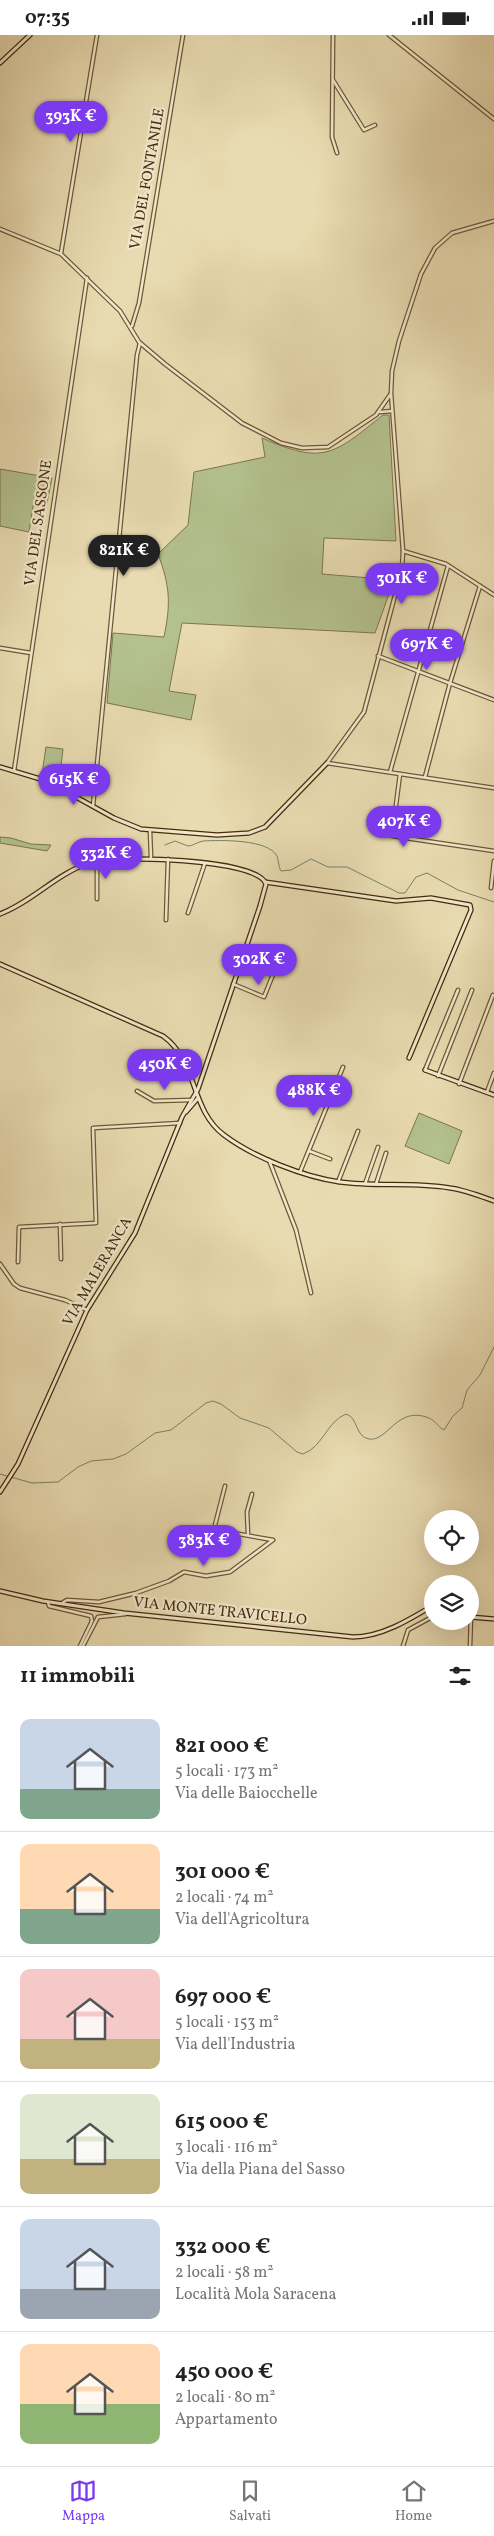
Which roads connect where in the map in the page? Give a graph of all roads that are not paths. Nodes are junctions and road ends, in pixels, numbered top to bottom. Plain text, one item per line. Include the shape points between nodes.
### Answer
1 (30, 35) edge
2 (97, 35) edge
3 (183, 35) edge
4 (334, 35) edge
5 (388, 35) edge
6 (0, 63) edge
7 (333, 80) junction
8 (494, 119) edge
9 (375, 125) dead end
10 (337, 153) dead end
11 (494, 221) edge
12 (0, 229) edge
13 (61, 254) junction
14 (87, 278) junction
15 (132, 327) junction
16 (140, 343) junction
17 (391, 393) junction
18 (393, 411) junction
19 (379, 412) junction
20 (403, 551) junction
21 (448, 566) junction
22 (480, 587) junction
23 (494, 589) edge
24 (490, 593) junction
25 (494, 595) edge
26 (0, 648) edge
27 (31, 653) junction
28 (378, 656) junction
29 (418, 672) junction
30 (450, 683) junction
31 (494, 700) edge
32 (327, 763) junction
33 (0, 767) edge
34 (14, 771) junction
35 (390, 772) junction
36 (400, 774) junction
37 (425, 777) junction
38 (494, 788) edge
39 (93, 806) junction
40 (150, 831) junction
41 (494, 851) edge
42 (151, 857) junction
43 (168, 859) junction
44 (97, 861) junction
45 (494, 861) edge
46 (205, 863) junction
47 (265, 882) junction
48 (491, 888) dead end
49 (97, 899) dead end
50 (188, 913) dead end
51 (0, 914) edge
52 (166, 920) dead end
53 (0, 964) edge
54 (276, 967) dead end
55 (233, 984) junction
56 (458, 989) dead end
57 (472, 989) dead end
58 (493, 995) edge
59 (410, 1059) dead end
60 (343, 1067) dead end
61 (425, 1070) joint
62 (494, 1073) edge
63 (438, 1075) junction
64 (460, 1084) junction
65 (137, 1091) dead end
66 (197, 1091) junction
67 (487, 1092) junction
68 (494, 1095) edge
69 (199, 1097) junction
70 (192, 1100) junction
71 (184, 1113) junction
72 (180, 1123) junction
73 (358, 1131) dead end
74 (378, 1147) dead end
75 (309, 1151) junction
76 (386, 1153) dead end
77 (268, 1159) junction
78 (330, 1159) dead end
79 (300, 1173) junction
80 (338, 1182) junction
81 (365, 1184) junction
82 (376, 1184) junction
83 (494, 1201) edge
84 (60, 1224) junction
85 (61, 1259) dead end
86 (18, 1262) dead end
87 (0, 1264) edge
88 (311, 1293) dead end
89 (86, 1310) junction
90 (225, 1486) dead end
91 (0, 1492) edge
92 (252, 1494) dead end
93 (248, 1534) junction
94 (0, 1591) edge
95 (48, 1602) junction
96 (60, 1604) junction
97 (424, 1610) edge
98 (135, 1614) junction
99 (479, 1618) edge
100 (494, 1619) edge
101 (407, 1621) junction
102 (424, 1621) edge
103 (410, 1628) junction
104 (471, 1630) edge
105 (82, 1646) edge
106 (403, 1646) edge
107 (470, 1646) edge

1 - 6 street
2 - 13 street
3 - 15 street, VIA DEL FONTANILE via 139,305
4 - 7 street
5 - 8 street
7 - 9 street via 364,129
7 - 10 street via 332,137
11 - 17 street via 450,234 430,255 400,335
12 - 13 street
13 - 14 street
14 - 15 street
14 - 27 street, VIA DEL SASSONE
15 - 16 street
16 - 19 street via 242,423 291,446 328,447
16 - 39 street
17 - 18 street
17 - 19 street
18 - 19 street
18 - 20 street
20 - 21 street
20 - 28 street via 402,574
21 - 22 street
21 - 29 street
22 - 24 street
22 - 30 street
23 - 24 street
24 - 25 street
26 - 27 street
27 - 34 street, VIA DEL SASSONE
28 - 29 street
28 - 32 street via 363,714
29 - 30 street
29 - 35 street
30 - 31 street
30 - 37 street
32 - 35 street
32 - 40 street via 276,817 258,831 220,835
33 - 34 street
34 - 39 street via 50,782
35 - 36 street
36 - 37 street
36 - 41 street via 392,836
37 - 38 street
39 - 40 street via 125,823
40 - 42 street
42 - 43 street
42 - 44 street
43 - 46 street
43 - 52 street
44 - 49 street
44 - 51 street via 74,870
45 - 48 street
46 - 47 street via 250,873
46 - 50 street
47 - 55 street
47 - 59 street via 396,901 433,898 471,905
53 - 66 street via 163,1036 182,1054
54 - 55 street via 264,997
55 - 66 street
56 - 61 street
57 - 63 street
58 - 64 street
60 - 75 street
61 - 63 street
62 - 67 street
63 - 64 street
64 - 67 street
65 - 70 street via 154,1101
66 - 69 street
66 - 70 street
67 - 68 street
69 - 71 street
69 - 77 street via 208,1117 221,1133
70 - 71 street
71 - 72 street, VIA MALERANCA
72 - 84 street via 92,1128 96,1223
72 - 89 street, VIA MALERANCA via 132,1240
73 - 80 street
74 - 81 street
75 - 78 street
75 - 79 street
76 - 82 street
77 - 79 street
77 - 88 street via 296,1230
79 - 80 street
80 - 81 street
81 - 82 street
82 - 83 street via 447,1187
84 - 85 street
84 - 86 street via 19,1227
87 - 89 street via 20,1289
89 - 91 street, VIA MALERANCA via 18,1464
90 - 93 street via 215,1529
92 - 93 street via 247,1512
93 - 96 street via 273,1540 230,1573 206,1576 184,1573 170,1581 118,1598 99,1602 67,1600
94 - 95 street, VIA MONTE TRAVICELLO
95 - 96 street, VIA MONTE TRAVICELLO
95 - 105 street via 49,1606 91,1615 92,1621
96 - 98 street, VIA MONTE TRAVICELLO
97 - 101 street, VIA MONTE TRAVICELLO
98 - 101 street, VIA MONTE TRAVICELLO via 355,1637 374,1634
98 - 105 street via 98,1617
99 - 100 street
101 - 103 street
102 - 103 street
103 - 106 street
104 - 107 street

